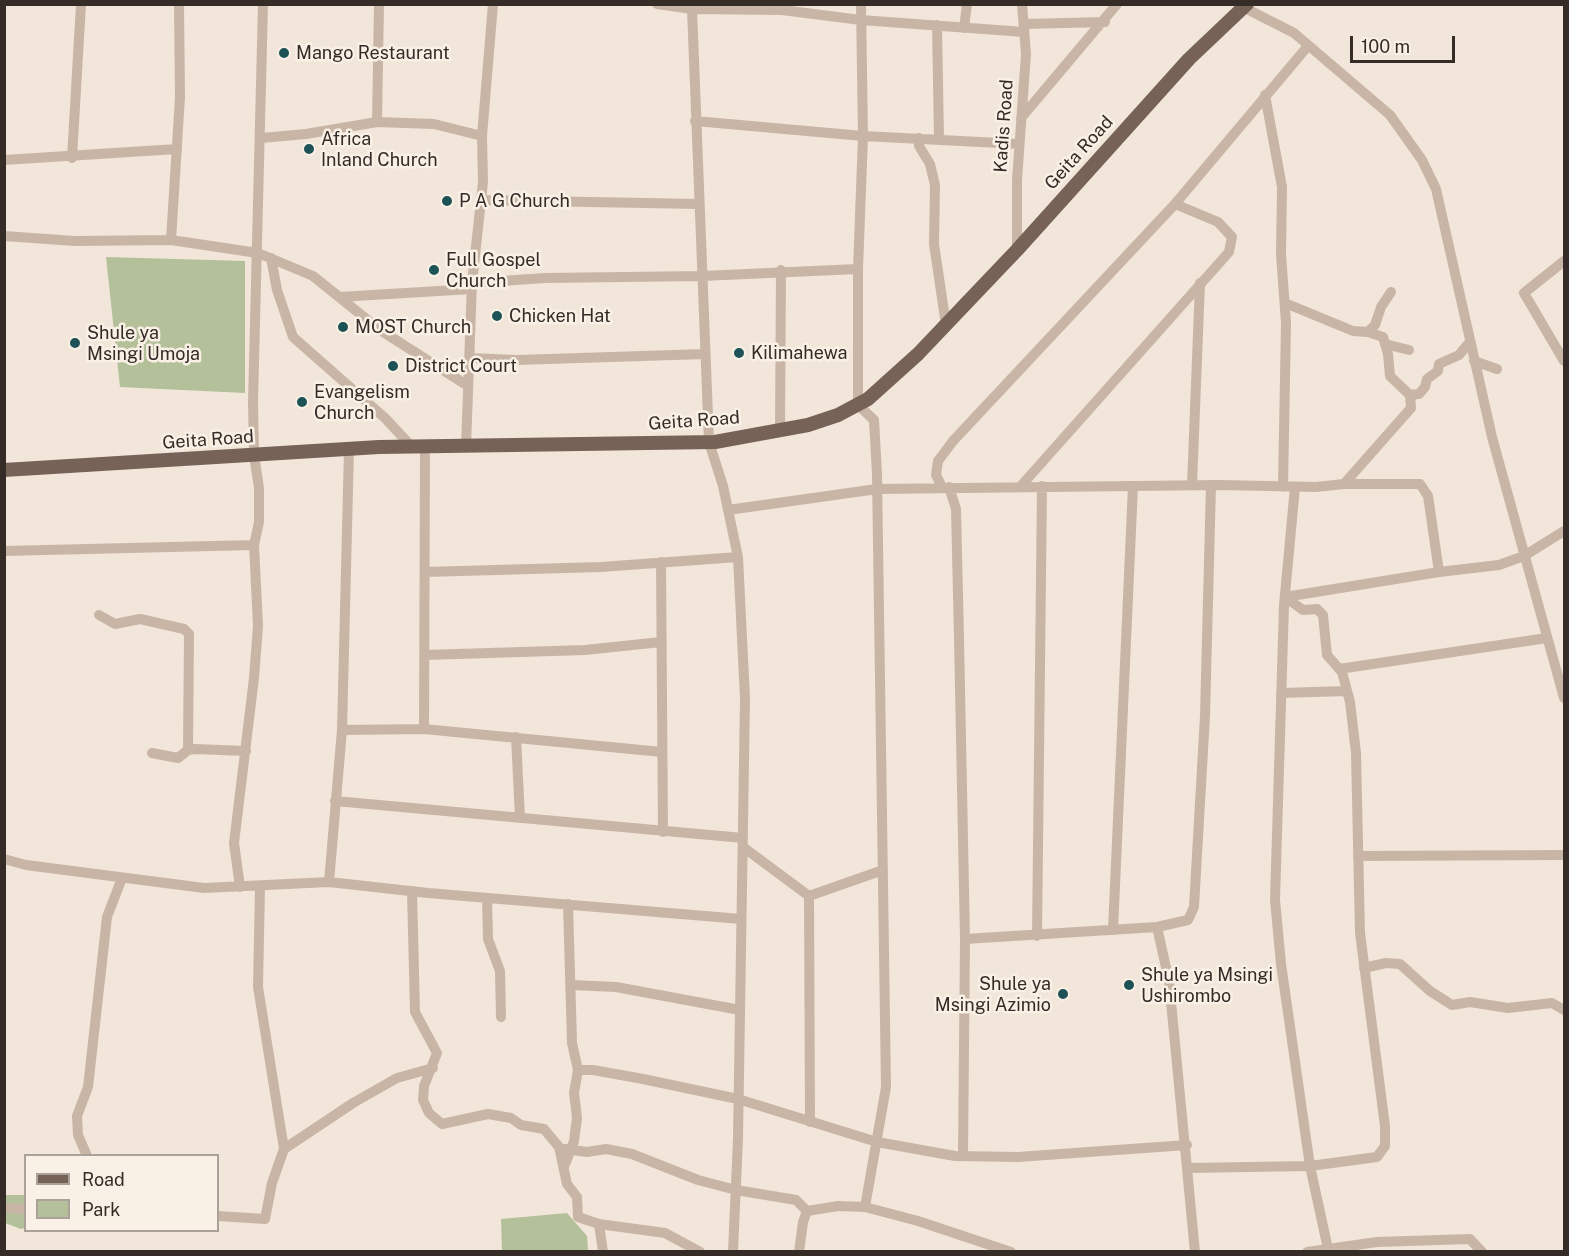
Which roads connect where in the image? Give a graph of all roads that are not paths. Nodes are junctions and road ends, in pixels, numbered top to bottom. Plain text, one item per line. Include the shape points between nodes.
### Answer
1 (81, 4) edge
2 (179, 4) edge
3 (263, 4) edge
4 (379, 4) edge
5 (493, 4) edge
6 (657, 4) edge
7 (861, 4) edge
8 (967, 4) edge
9 (1022, 4) edge
10 (1118, 4) edge
11 (1243, 6) edge
12 (746, 7) edge
13 (692, 9) junction
14 (861, 20) junction
15 (1105, 22) junction
16 (937, 25) junction
17 (964, 28) junction
18 (1024, 28) junction
19 (1307, 47) junction
20 (1265, 95) junction
21 (1021, 118) junction
22 (695, 121) junction
23 (376, 122) junction
24 (482, 136) junction
25 (863, 136) junction
26 (261, 138) junction
27 (919, 138) junction
28 (939, 139) junction
29 (1019, 144) junction
30 (177, 149) junction
31 (72, 158) junction
32 (4, 160) edge
33 (481, 200) junction
34 (699, 204) junction
35 (1174, 204) junction
36 (4, 236) edge
37 (171, 240) junction
38 (1017, 250) junction
39 (258, 253) junction
40 (271, 258) junction
41 (1564, 261) edge
42 (858, 269) junction
43 (781, 270) junction
44 (702, 276) junction
45 (1200, 283) junction
46 (472, 286) junction
47 (1391, 292) dead end
48 (339, 297) junction
49 (1285, 303) junction
50 (946, 325) junction
51 (1368, 332) junction
52 (1470, 343) junction
53 (1385, 345) junction
54 (1409, 350) dead end
55 (705, 354) junction
56 (470, 358) junction
57 (1474, 361) junction
58 (1564, 361) edge
59 (1497, 369) dead end
60 (468, 386) junction
61 (1410, 395) junction
62 (858, 405) junction
63 (780, 430) junction
64 (710, 442) junction
65 (418, 446) junction
66 (466, 446) junction
67 (349, 449) junction
68 (254, 455) junction
69 (4, 470) edge
70 (1344, 484) junction
71 (1192, 485) junction
72 (1211, 485) junction
73 (1042, 486) junction
74 (1133, 486) junction
75 (945, 487) junction
76 (1020, 487) junction
77 (1289, 487) junction
78 (877, 489) junction
79 (728, 510) junction
80 (1564, 531) edge
81 (254, 544) junction
82 (4, 551) edge
83 (1524, 556) junction
84 (738, 557) junction
85 (661, 562) junction
86 (425, 572) junction
87 (1439, 572) junction
88 (1285, 597) junction
89 (99, 615) dead end
90 (1547, 638) junction
91 (661, 642) junction
92 (425, 655) junction
93 (1339, 669) junction
94 (1347, 691) junction
95 (1281, 693) junction
96 (1564, 698) edge
97 (424, 729) junction
98 (342, 730) junction
99 (516, 737) junction
100 (188, 750) junction
101 (246, 751) junction
102 (662, 752) junction
103 (152, 753) dead end
104 (335, 801) junction
105 (520, 818) junction
106 (663, 832) junction
107 (743, 842) junction
108 (1564, 855) edge
109 (1358, 856) junction
110 (4, 859) edge
111 (883, 870) junction
112 (122, 878) junction
113 (328, 882) junction
114 (260, 886) junction
115 (240, 887) junction
116 (412, 891) junction
117 (809, 896) junction
118 (487, 898) junction
119 (568, 904) junction
120 (741, 919) junction
121 (1157, 927) junction
122 (1113, 930) junction
123 (1037, 936) junction
124 (965, 939) junction
125 (1364, 968) junction
126 (571, 985) junction
127 (740, 1010) junction
128 (1564, 1010) edge
129 (501, 1017) dead end
130 (433, 1068) junction
131 (578, 1070) junction
132 (738, 1099) junction
133 (810, 1122) junction
134 (877, 1142) junction
135 (1187, 1145) junction
136 (284, 1149) junction
137 (564, 1149) junction
138 (87, 1154) edge
139 (963, 1156) junction
140 (1311, 1166) junction
141 (1188, 1168) junction
142 (735, 1190) junction
143 (865, 1207) junction
144 (4, 1208) edge
145 (24, 1209) edge
146 (807, 1211) junction
147 (219, 1216) edge
148 (599, 1224) junction
149 (1371, 1242) junction
150 (1328, 1249) junction
151 (603, 1251) edge
152 (700, 1251) edge
153 (733, 1251) edge
154 (799, 1251) edge
155 (1011, 1251) edge
156 (1196, 1251) edge
157 (1307, 1251) edge
158 (1379, 1251) edge
159 (1482, 1251) edge

1 - 31 street
2 - 30 street
3 - 26 street
4 - 23 street
5 - 24 street
6 - 13 street
7 - 14 street
8 - 17 street
9 - 18 street, Kadis Road
10 - 15 street
11 - 19 street via 1294,33
11 - 38 main road, Geita Road via 1189,59
12 - 13 street
12 - 14 street
13 - 22 street
14 - 16 street
14 - 25 street
15 - 18 street
15 - 21 street
16 - 17 street
16 - 28 street
17 - 18 street
18 - 21 street, Kadis Road
19 - 20 street
19 - 52 street via 1390,116 1422,160 1436,189
20 - 35 street
20 - 49 street via 1282,187
21 - 29 street, Kadis Road
22 - 25 street
22 - 34 street
23 - 24 street via 434,124
23 - 26 street
24 - 33 street
25 - 27 street
25 - 42 street
26 - 39 street
27 - 28 street
27 - 50 street via 935,184 934,244
28 - 29 street
29 - 38 street, Kadis Road
30 - 31 street
30 - 37 street
31 - 32 street
33 - 34 street
33 - 46 street
34 - 44 street
35 - 45 street via 1218,222 1232,237 1229,252
35 - 75 street via 953,441 938,461 936,475
36 - 37 street via 75,241
37 - 39 street
38 - 50 main road, Geita Road
39 - 40 street
39 - 68 street
40 - 48 street via 313,276
40 - 65 street via 293,337
41 - 58 street via 1524,293
42 - 43 street
42 - 62 street
43 - 44 street
43 - 63 street
44 - 46 street via 545,278
44 - 55 street
45 - 71 street
45 - 76 street
46 - 48 street
46 - 56 street
47 - 51 street
48 - 60 street via 380,330
49 - 51 street via 1353,331
49 - 77 street
50 - 62 main road, Geita Road
51 - 53 street via 1383,337
52 - 57 street
52 - 61 street via 1459,355 1439,364 1438,371 1427,379 1419,394
53 - 54 street
53 - 61 street via 1390,376
55 - 56 street
55 - 64 street
56 - 60 street
57 - 59 street
57 - 83 street
60 - 66 street
61 - 70 street via 1411,408
62 - 63 main road, Geita Road via 808,425
62 - 78 street via 874,420
63 - 64 main road, Geita Road
64 - 66 main road, Geita Road
64 - 79 street
65 - 66 main road, Geita Road
65 - 67 main road, Geita Road
65 - 86 street
67 - 68 main road, Geita Road
67 - 98 street
68 - 69 main road, Geita Road
68 - 81 street via 259,488 259,522
70 - 77 street
70 - 87 street via 1406,483 1425,488
71 - 72 street
71 - 74 street
72 - 77 street
72 - 121 street via 1194,907 1188,920
73 - 74 street
73 - 76 street
73 - 123 street
74 - 122 street
75 - 76 street
75 - 78 street
75 - 124 street via 956,509
77 - 88 street
78 - 79 street
78 - 111 street
79 - 84 street
80 - 83 street
81 - 82 street
81 - 101 street via 258,626
83 - 87 street via 1499,565
83 - 90 street
84 - 85 street
84 - 107 street via 745,698
85 - 86 street
85 - 91 street
86 - 92 street
87 - 88 street
88 - 93 street via 1303,610 1317,609 1323,615 1328,655
88 - 95 street
89 - 100 street via 115,624 140,619 184,629 189,634
90 - 93 street
90 - 96 street
91 - 92 street via 585,650
91 - 102 street
92 - 97 street
93 - 94 street
94 - 95 street
94 - 109 street via 1356,753
95 - 140 street via 1275,900
97 - 98 street
97 - 99 street
98 - 104 street
99 - 102 street
99 - 105 street
100 - 101 street
100 - 103 street via 178,758
101 - 115 street via 234,843
102 - 106 street
104 - 105 street
104 - 113 street
105 - 106 street
106 - 107 street
107 - 117 street
107 - 120 street
108 - 109 street
109 - 125 street
110 - 112 street
111 - 117 street
111 - 134 street via 886,1087
112 - 115 street via 204,888
112 - 138 street via 107,917 93,1055 88,1087 77,1116 78,1135
113 - 114 street
113 - 116 street
114 - 115 street
114 - 136 street via 258,987
116 - 118 street
116 - 130 street via 415,1012 437,1053
117 - 133 street
118 - 119 street
118 - 129 street via 488,939 500,970
119 - 120 street
119 - 126 street
120 - 127 street
121 - 122 street
121 - 135 street via 1169,981
122 - 123 street
123 - 124 street
124 - 139 street
125 - 128 street via 1400,964 1452,1005 1470,1002 1508,1008 1552,1004
125 - 140 street via 1385,1146 1377,1157
126 - 127 street via 616,987
126 - 131 street via 572,1043
127 - 132 street
130 - 136 street via 397,1078
130 - 137 street via 424,1086 423,1100 429,1113 442,1124 488,1114 511,1118 521,1125 544,1129
131 - 132 street via 643,1078
131 - 137 street via 574,1092 577,1118
132 - 133 street
132 - 142 street
133 - 134 street
134 - 139 street
134 - 143 street
135 - 139 street via 1018,1157
135 - 141 street
136 - 147 street via 265,1219
137 - 142 street via 606,1149 632,1154
137 - 148 street via 567,1184 577,1197 578,1217
140 - 141 street
140 - 150 street
141 - 156 street
142 - 146 street via 796,1200
142 - 153 street
143 - 146 street
143 - 155 street
144 - 145 street
146 - 154 street
148 - 151 street
148 - 152 street via 665,1233
149 - 150 street
149 - 158 street
149 - 159 street via 1470,1239
150 - 157 street

